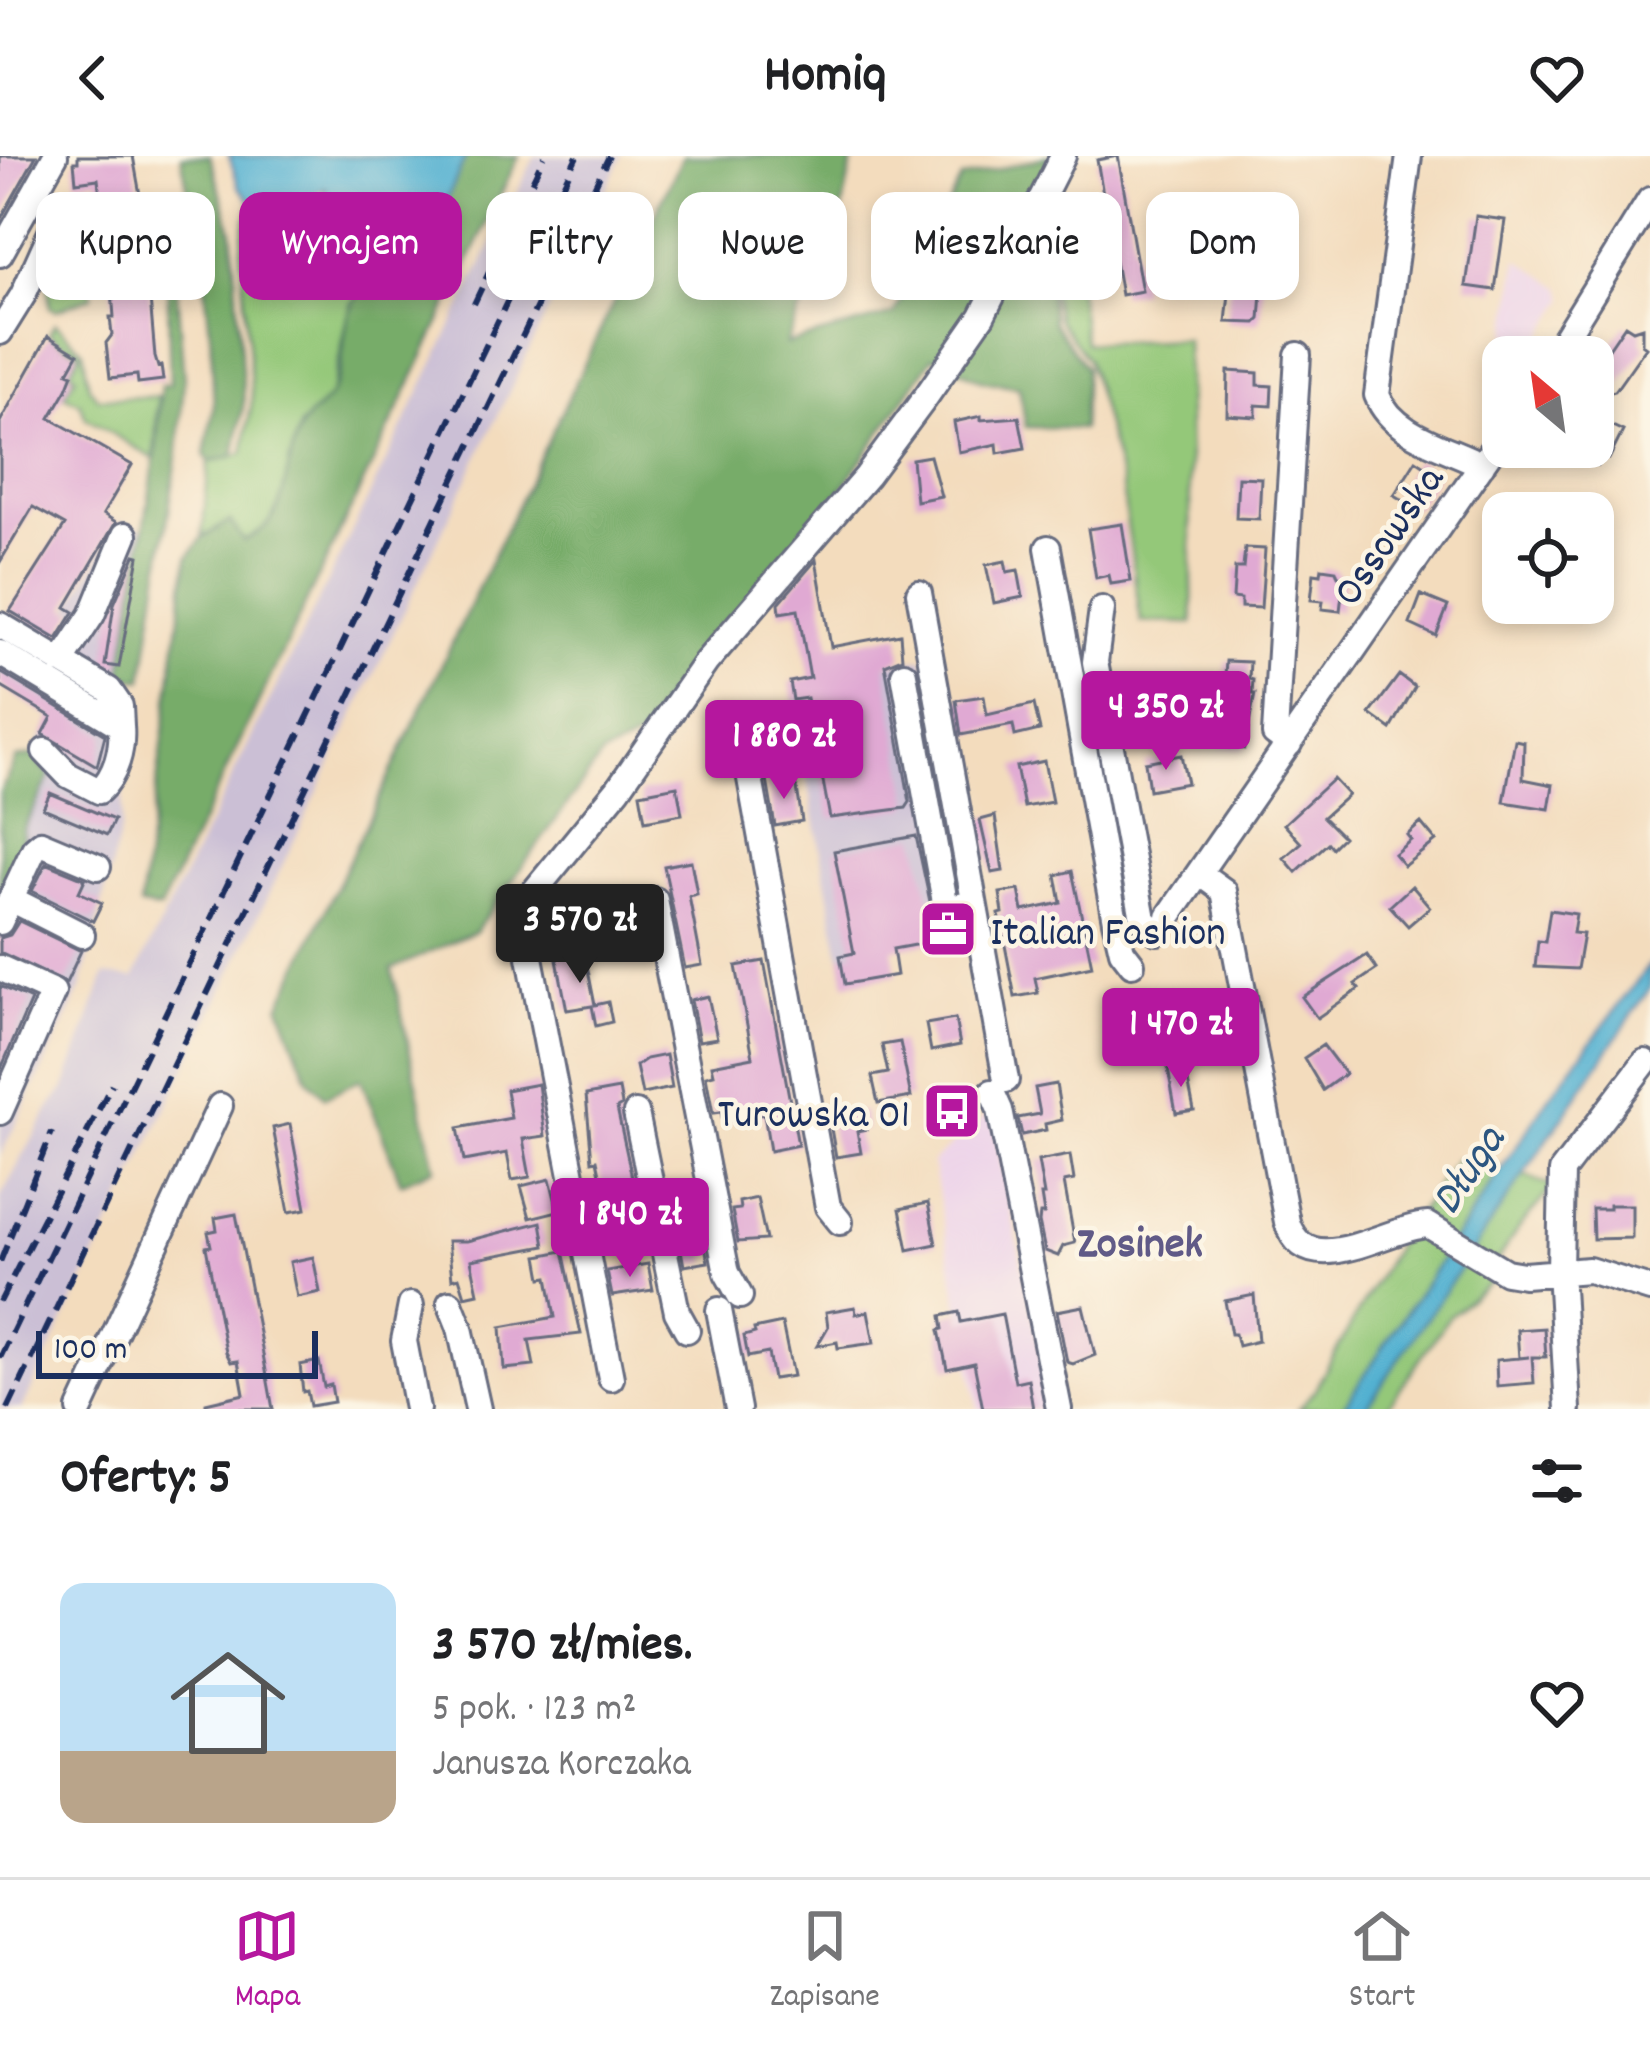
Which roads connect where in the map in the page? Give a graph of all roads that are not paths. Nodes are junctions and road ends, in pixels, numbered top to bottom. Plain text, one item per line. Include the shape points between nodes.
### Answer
1 (55, 156) edge
2 (1063, 156) edge
3 (1409, 156) edge
4 (1650, 200) edge
5 (0, 254) edge
6 (36, 266) edge
7 (0, 332) edge
8 (1566, 336) edge
9 (1298, 355) dead end
10 (1482, 465) joint
11 (125, 535) dead end
12 (1048, 548) dead end
13 (920, 593) dead end
14 (1102, 609) dead end
15 (0, 625) edge
16 (16, 653) edge
17 (61, 662) junction
18 (904, 674) dead end
19 (121, 726) junction
20 (1289, 744) junction
21 (45, 752) dead end
22 (749, 773) dead end
23 (98, 867) dead end
24 (1199, 873) junction
25 (11, 899) junction
26 (656, 900) dead end
27 (974, 904) junction
28 (0, 922) edge
29 (82, 935) dead end
30 (1132, 964) dead end
31 (0, 968) edge
32 (1646, 1062) dead end
33 (220, 1106) dead end
34 (0, 1112) edge
35 (636, 1113) dead end
36 (840, 1222) dead end
37 (1560, 1270) junction
38 (1650, 1289) edge
39 (450, 1303) dead end
40 (411, 1305) dead end
41 (687, 1330) dead end
42 (611, 1378) dead end
43 (80, 1409) edge
44 (418, 1409) edge
45 (478, 1409) edge
46 (738, 1409) edge
47 (1059, 1409) edge
48 (1568, 1409) edge

1 - 5 street
2 - 42 street via 982,316 867,476 706,662 618,789 523,905
3 - 10 street via 1377,394 1402,428
4 - 8 street
6 - 7 street
9 - 20 street via 1275,734
10 - 20 street, Ossowska
11 - 17 street via 92,615
12 - 30 street via 1115,921
13 - 27 street
14 - 24 street, Ossowska via 1095,662 1143,919 1163,924
15 - 16 street
16 - 17 street
16 - 19 street
17 - 19 street via 109,690
18 - 27 street via 946,908
19 - 21 street via 117,761 99,791
20 - 24 street, Ossowska
22 - 36 street via 827,1207
23 - 25 street via 41,843
24 - 37 street via 1224,891 1290,1231 1303,1246 1347,1249 1428,1225 1506,1272
25 - 28 street
25 - 29 street
26 - 46 street via 727,1273
27 - 47 street via 1000,1110
31 - 34 street via 52,992
32 - 37 street via 1562,1171
33 - 43 street
35 - 41 street via 676,1312
37 - 38 street via 1612,1274
37 - 48 street
39 - 45 street
40 - 44 street via 404,1341

